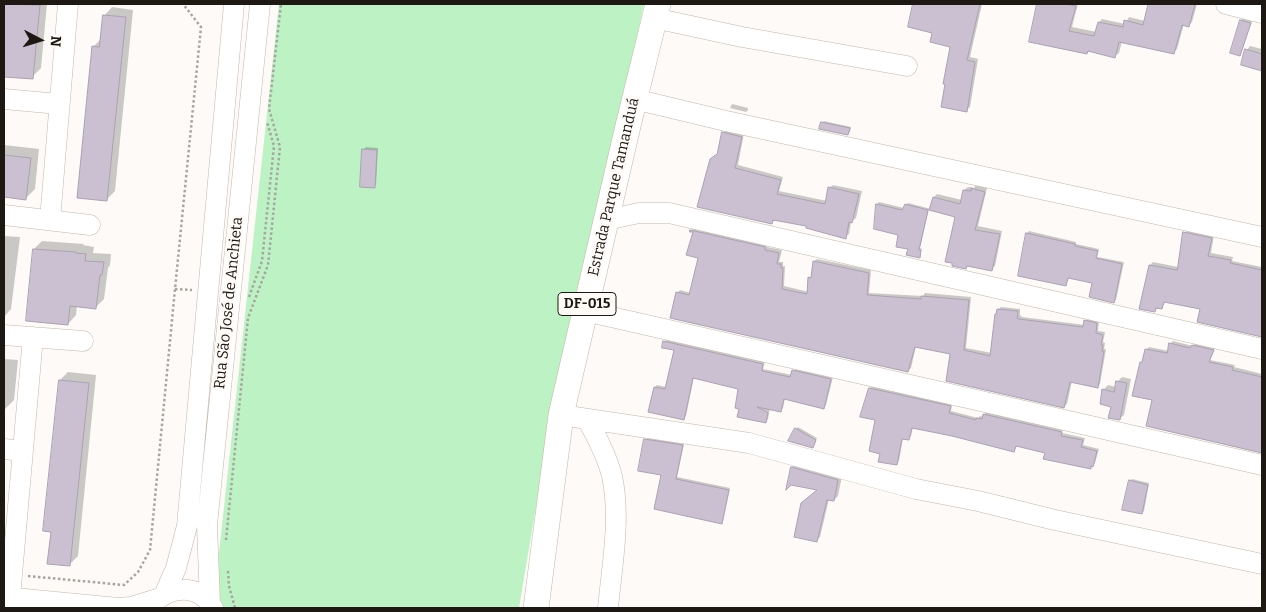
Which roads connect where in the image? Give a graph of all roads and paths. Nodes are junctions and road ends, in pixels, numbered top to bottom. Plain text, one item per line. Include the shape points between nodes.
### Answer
1 (68, 4) edge
2 (183, 4) edge
3 (234, 4) edge
4 (260, 4) edge
5 (281, 4) edge
6 (1226, 4) edge
7 (656, 11) edge
8 (1262, 13) edge
9 (907, 66) dead end
10 (634, 98) junction
11 (4, 99) edge
12 (59, 104) junction
13 (4, 215) edge
14 (50, 220) junction
15 (606, 220) junction
16 (90, 225) dead end
17 (1262, 237) edge
18 (585, 311) junction
19 (4, 335) edge
20 (33, 338) junction
21 (83, 341) dead end
22 (1262, 349) edge
23 (561, 415) junction
24 (587, 419) junction
25 (13, 450) edge
26 (1262, 465) edge
27 (226, 546) dead end
28 (1262, 564) edge
29 (228, 570) dead end
30 (12, 574) junction
31 (12, 600) edge
32 (158, 600) edge
33 (212, 606) edge
34 (235, 608) edge
35 (536, 608) edge
36 (608, 608) edge

1 - 12 street
2 - 30 path via 201,26 150,550 138,572 124,585
3 - 32 street, Rua São José de Anchieta via 187,526 176,568
4 - 33 street, Rua São José de Anchieta via 207,525
5 - 27 path via 269,109 280,147 270,246 268,265 248,318
6 - 8 street
7 - 9 street via 742,37
7 - 10 main road, Estrada Parque Tamanduá / DF-015
10 - 15 main road, Estrada Parque Tamanduá / DF-015
10 - 17 street via 726,121
11 - 12 street
12 - 14 street
13 - 14 street
14 - 16 street
15 - 18 main road, Estrada Parque Tamanduá / DF-015
15 - 22 street via 639,213 669,214
18 - 23 main road, Estrada Parque Tamanduá / DF-015
18 - 26 street
19 - 20 street
20 - 21 street
20 - 25 street
23 - 24 street
23 - 35 main road, Estrada Parque Tamanduá / DF-015
24 - 28 street via 748,443 916,489
24 - 36 street via 602,445 612,477 616,517
25 - 30 street
29 - 34 path
30 - 31 street
31 - 32 street via 118,608
32 - 33 street, Rua São José de Anchieta via 175,590 185,589 203,596

